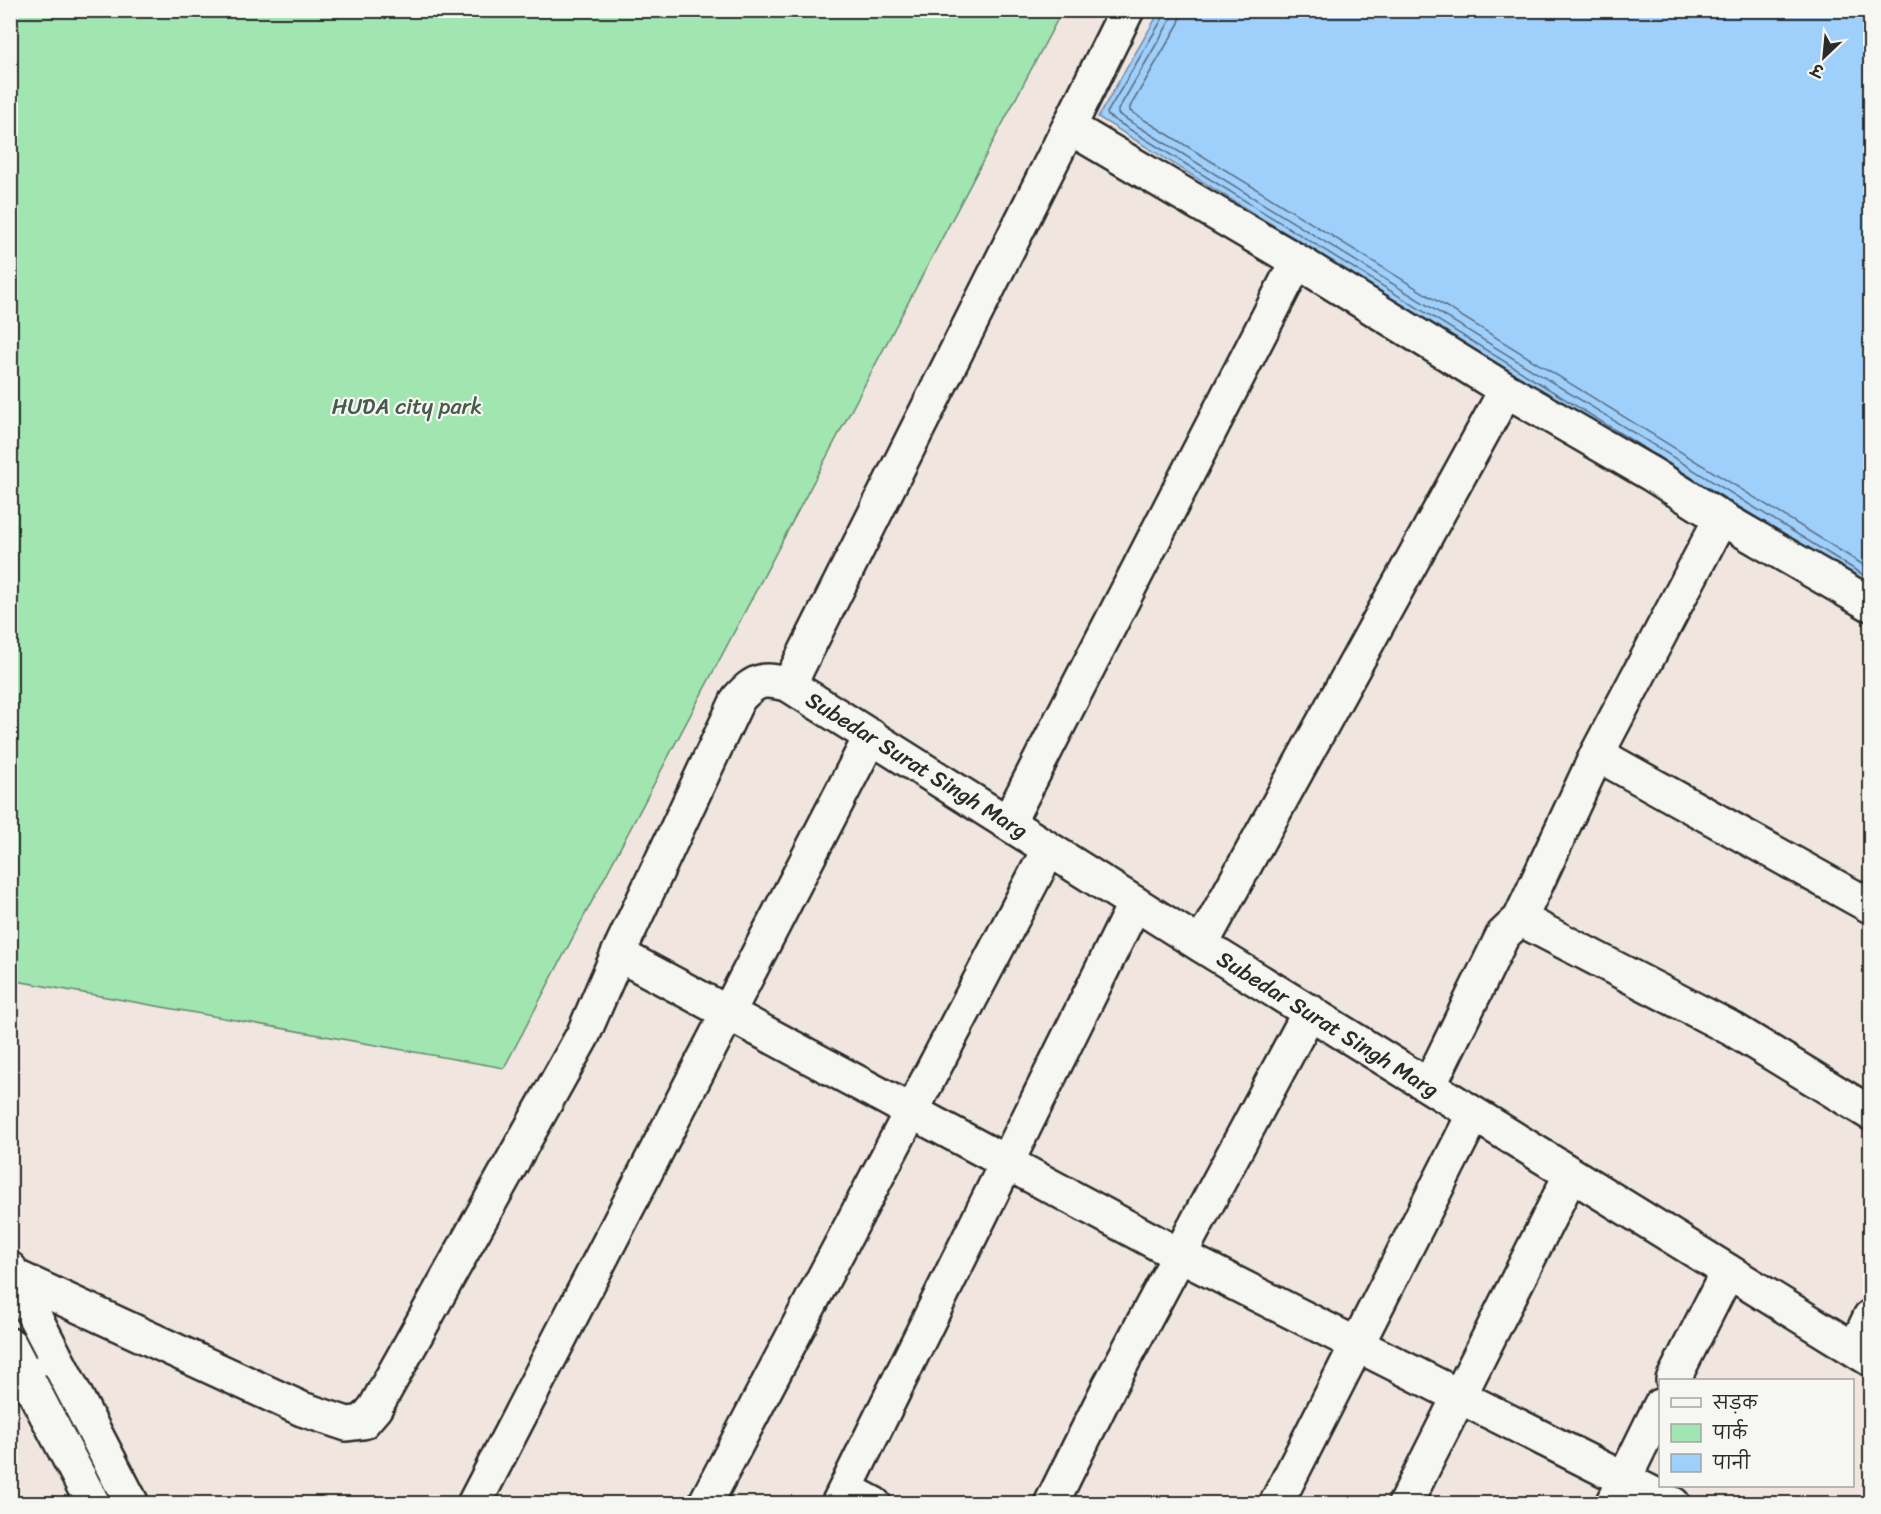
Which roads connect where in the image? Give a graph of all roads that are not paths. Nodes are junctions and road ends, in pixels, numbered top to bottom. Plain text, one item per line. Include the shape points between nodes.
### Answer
1 (1127, 10) edge
2 (1069, 127) junction
3 (1297, 261) junction
4 (1506, 390) junction
5 (1721, 518) junction
6 (1870, 604) edge
7 (789, 685) junction
8 (871, 736) junction
9 (1597, 754) junction
10 (1008, 823) junction
11 (1049, 849) junction
12 (1135, 903) junction
13 (1870, 906) edge
14 (1520, 919) junction
15 (1201, 945) junction
16 (618, 954) junction
17 (1310, 1011) junction
18 (728, 1013) junction
19 (1429, 1086) junction
20 (911, 1111) junction
21 (1870, 1113) edge
22 (1474, 1114) junction
23 (1007, 1162) junction
24 (1571, 1174) junction
25 (1179, 1255) junction
26 (1728, 1270) junction
27 (12, 1273) edge
28 (1870, 1317) edge
29 (1357, 1344) junction
30 (10, 1345) edge
31 (1863, 1354) edge
32 (56, 1357) junction
33 (1674, 1379) edge
34 (18, 1380) edge
35 (1459, 1396) junction
36 (1659, 1408) edge
37 (1618, 1491) edge
38 (842, 1496) edge
39 (93, 1503) edge
40 (132, 1503) edge
41 (474, 1503) edge
42 (705, 1503) edge
43 (874, 1503) edge
44 (1051, 1503) edge
45 (1276, 1503) edge
46 (1405, 1503) edge
47 (1673, 1503) edge

1 - 2 street
2 - 3 street
2 - 7 street
3 - 4 street
3 - 10 street
4 - 5 street
4 - 15 street
5 - 6 street
5 - 9 street
7 - 8 street, Subedar Surat Singh Marg
7 - 16 street via 768,679 749,687 738,699
8 - 10 street, Subedar Surat Singh Marg
8 - 18 street
9 - 13 street
9 - 14 street
10 - 11 street, Subedar Surat Singh Marg
11 - 12 street, Subedar Surat Singh Marg
11 - 20 street
12 - 15 street, Subedar Surat Singh Marg
12 - 23 street
14 - 19 street via 1503,935
14 - 21 street via 1734,1030
15 - 17 street, Subedar Surat Singh Marg
16 - 18 street
16 - 27 street via 583,1035 375,1408 363,1422 346,1424 302,1409
17 - 19 street, Subedar Surat Singh Marg
17 - 25 street
18 - 20 street
18 - 41 street
19 - 22 street, Subedar Surat Singh Marg
20 - 23 street
20 - 42 street
22 - 24 street, Subedar Surat Singh Marg
22 - 29 street
23 - 25 street
23 - 38 street
24 - 26 street, Subedar Surat Singh Marg
24 - 35 street
25 - 29 street
25 - 44 street
26 - 31 street, Subedar Surat Singh Marg
26 - 33 street
27 - 32 street
28 - 31 street
29 - 35 street
29 - 45 street
30 - 34 street
32 - 34 lane
32 - 40 street
34 - 39 street
35 - 37 street
35 - 46 street
36 - 37 street
37 - 47 street
38 - 43 street

